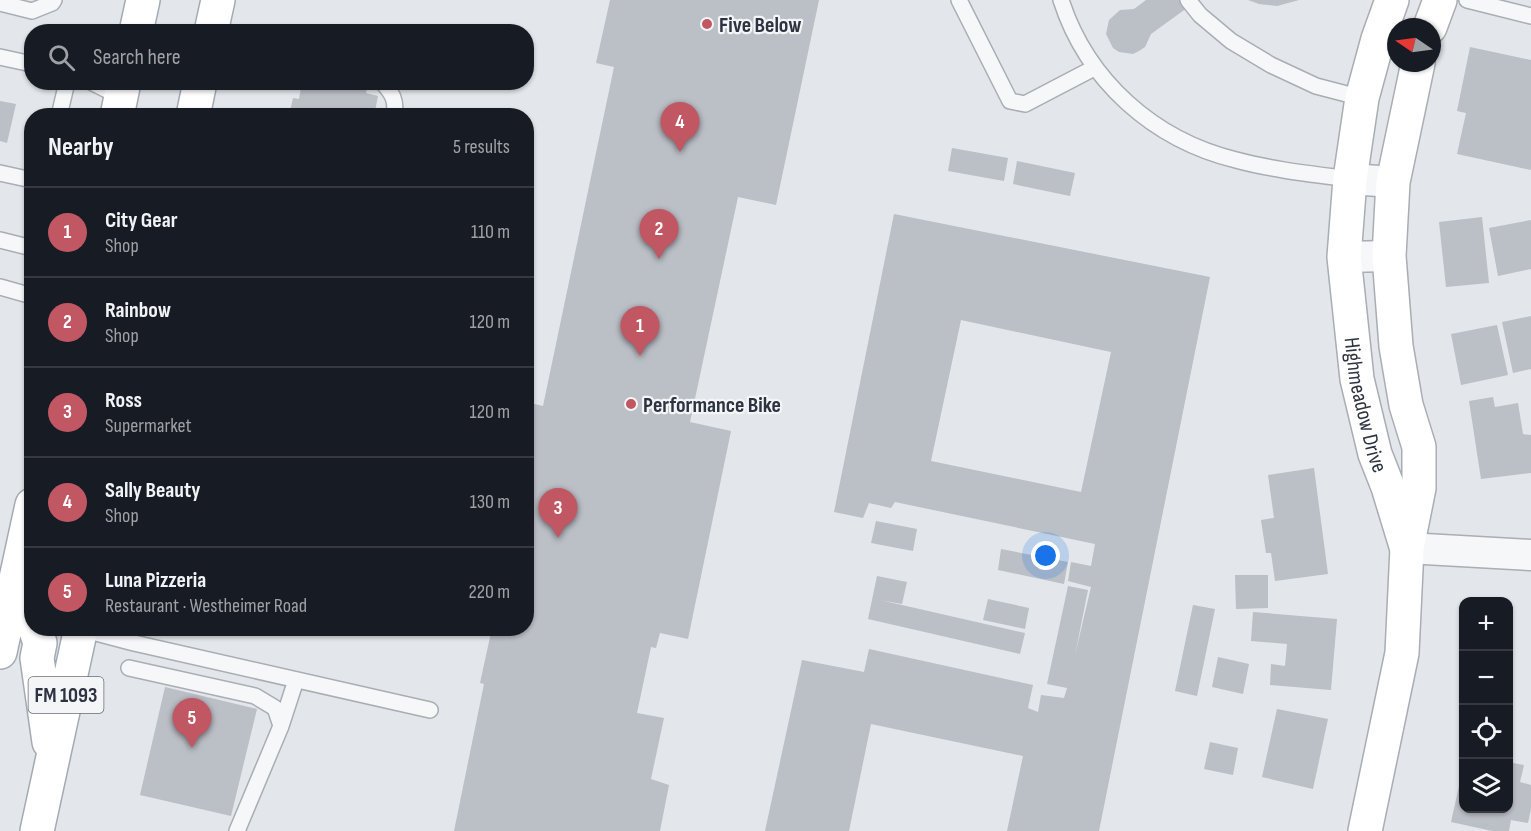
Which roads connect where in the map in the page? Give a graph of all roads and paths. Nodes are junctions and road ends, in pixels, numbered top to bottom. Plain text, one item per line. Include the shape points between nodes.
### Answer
1 (54, 0) edge
2 (143, 0) edge
3 (218, 0) edge
4 (958, 0) edge
5 (1061, 0) edge
6 (1188, 0) edge
7 (1392, 0) edge
8 (1440, 0) edge
9 (1467, 0) edge
10 (0, 3) edge
11 (1512, 5) edge
12 (1531, 16) edge
13 (1433, 18) edge
14 (138, 24) edge
15 (213, 24) edge
16 (0, 57) edge
17 (24, 62) edge
18 (1094, 68) junction
19 (1416, 72) edge
20 (65, 90) edge
21 (106, 90) edge
22 (198, 90) edge
23 (390, 90) edge
24 (121, 98) edge
25 (1362, 98) junction
26 (61, 108) edge
27 (195, 108) edge
28 (395, 108) edge
29 (0, 165) edge
30 (24, 169) edge
31 (0, 173) edge
32 (24, 178) edge
33 (1350, 180) junction
34 (1393, 182) junction
35 (0, 240) edge
36 (24, 246) edge
37 (1389, 256) junction
38 (1344, 257) junction
39 (0, 287) edge
40 (24, 294) edge
41 (1407, 548) junction
42 (24, 553) edge
43 (1531, 555) edge
44 (14, 613) edge
45 (38, 636) edge
46 (79, 636) edge
47 (107, 636) edge
48 (0, 652) edge
49 (129, 668) dead end
50 (296, 680) junction
51 (430, 710) dead end
52 (281, 726) junction
53 (52, 762) junction
54 (37, 831) edge
55 (237, 831) edge
56 (1365, 831) edge

1 - 10 lane via 32,11
2 - 14 street
3 - 15 street
4 - 18 lane via 1010,101 1031,102
5 - 18 lane
6 - 25 lane via 1231,41 1271,65 1316,86
7 - 25 street, Highmeadow Drive
8 - 13 street
9 - 11 lane
11 - 12 lane
16 - 17 lane
18 - 33 lane via 1131,107 1163,131 1199,149 1236,160
19 - 34 street, Highmeadow Drive
20 - 26 lane
21 - 24 lane
22 - 27 street
23 - 28 lane
25 - 33 street, Highmeadow Drive
29 - 30 lane
31 - 32 lane
33 - 34 street
33 - 38 street, Highmeadow Drive
34 - 37 street, Highmeadow Drive
35 - 36 lane
37 - 38 street
37 - 41 street, Highmeadow Drive via 1396,345 1406,405 1419,447 1419,488
38 - 41 street, Highmeadow Drive via 1357,379 1375,454
39 - 40 lane
41 - 43 street
41 - 56 street, Highmeadow Drive via 1402,653
42 - 44 street
44 - 48 street
45 - 53 street via 37,658
46 - 53 street, FM 1093
47 - 50 lane
49 - 52 lane via 255,696 275,708
50 - 51 lane
50 - 52 lane
52 - 55 lane
53 - 54 street, FM 1093

